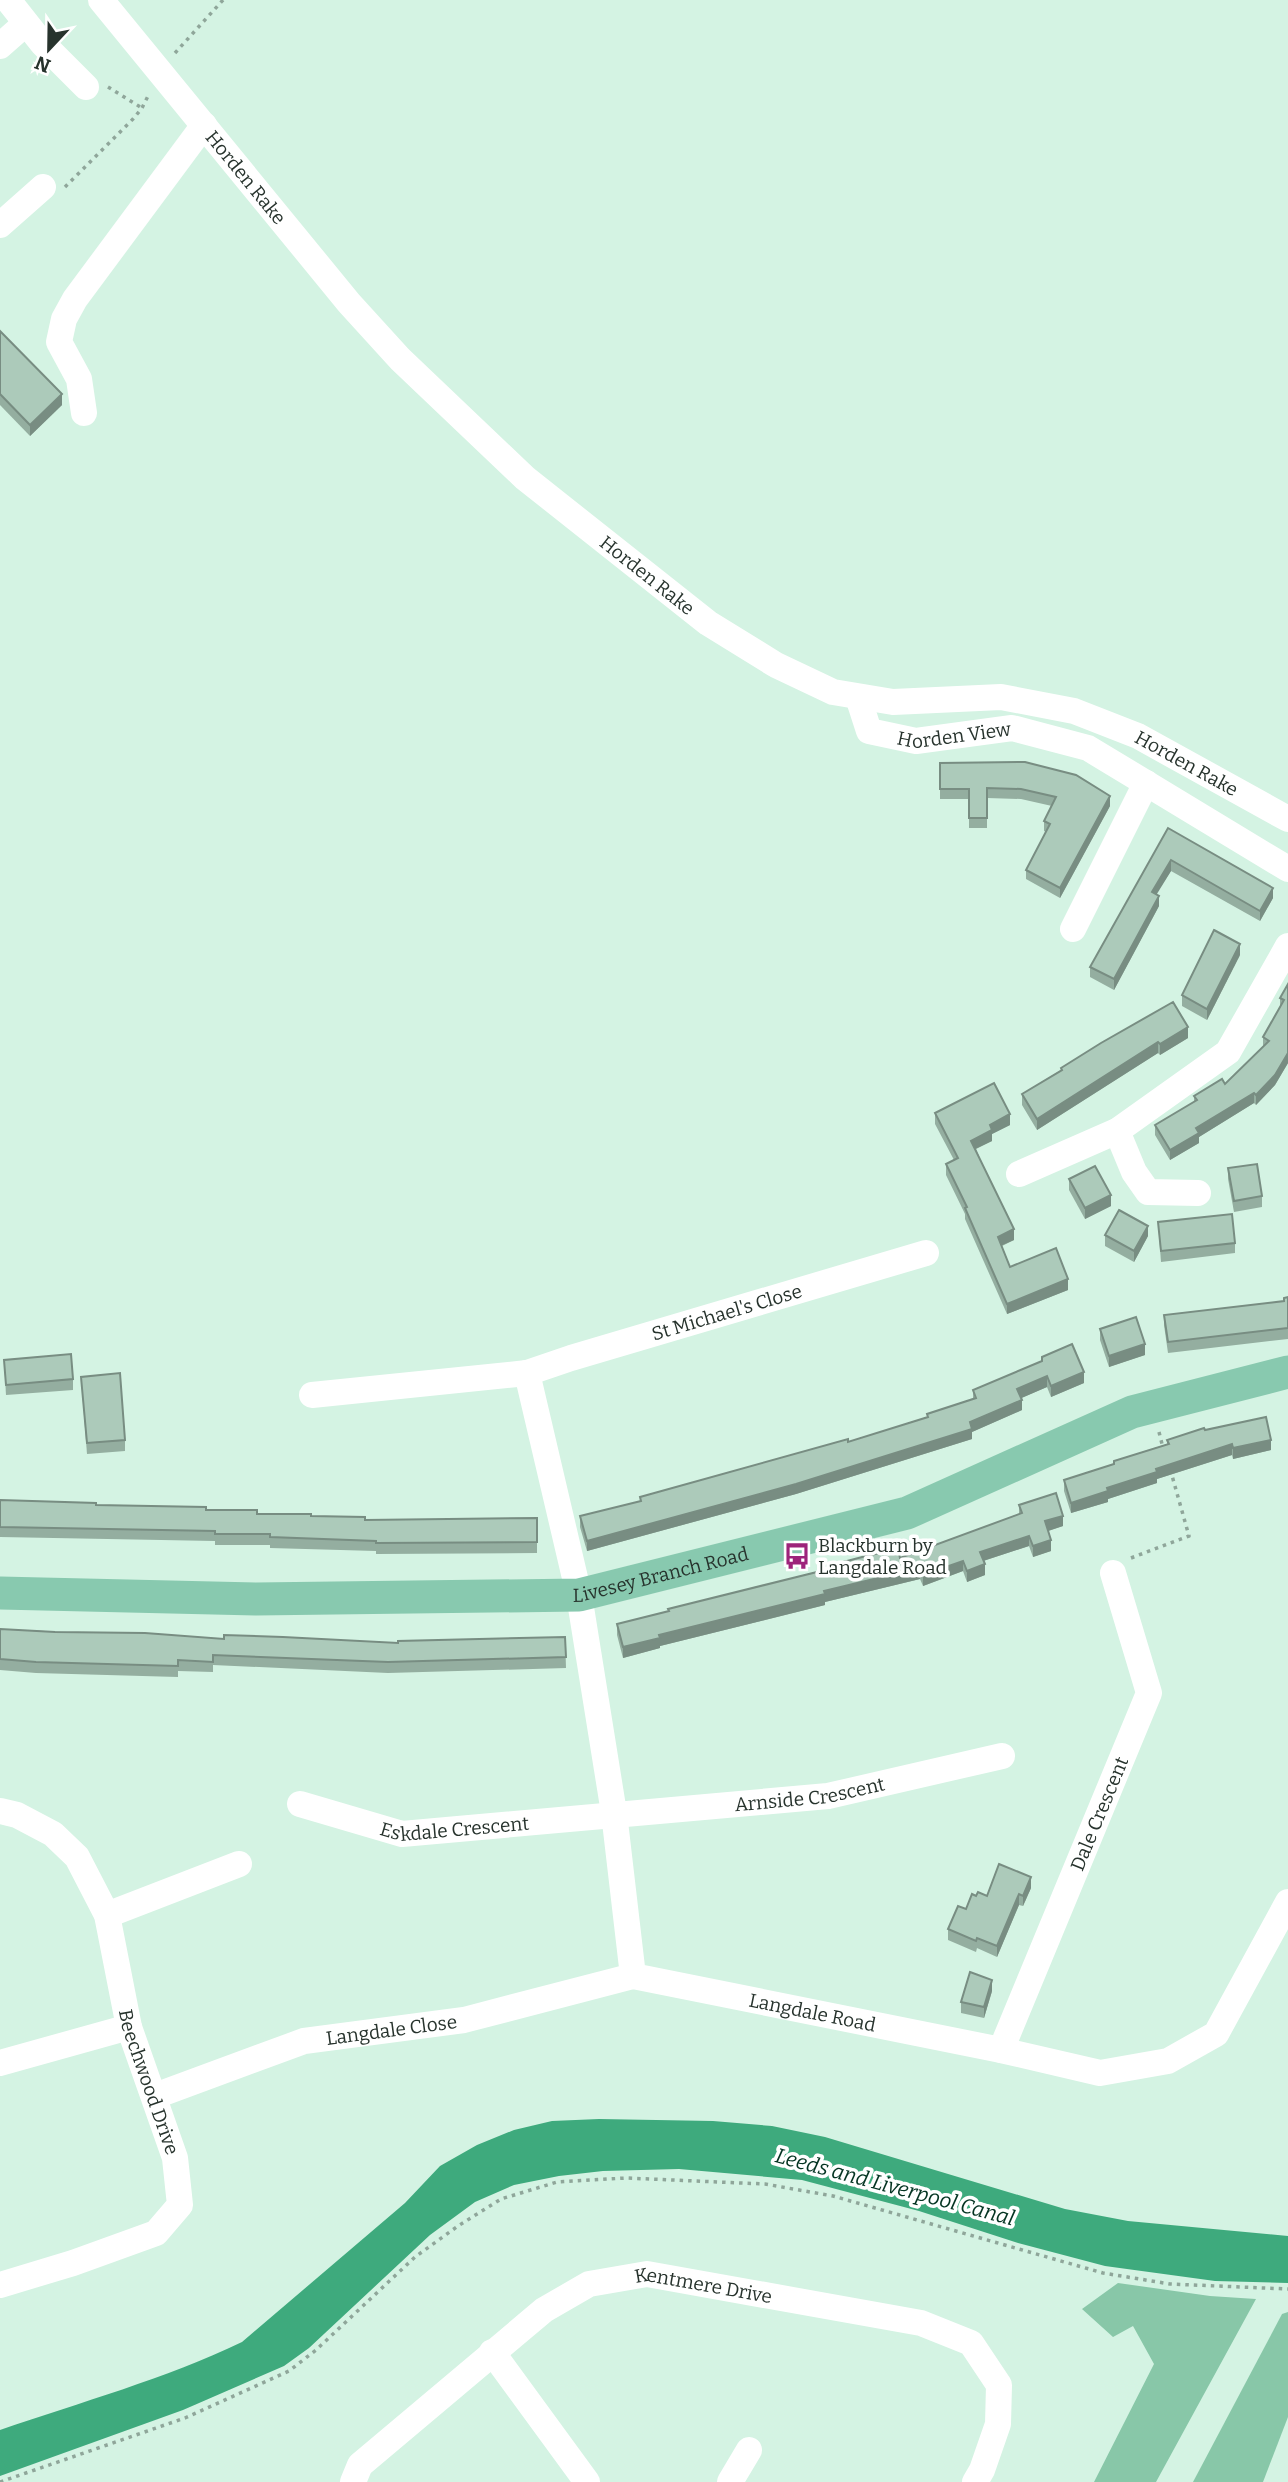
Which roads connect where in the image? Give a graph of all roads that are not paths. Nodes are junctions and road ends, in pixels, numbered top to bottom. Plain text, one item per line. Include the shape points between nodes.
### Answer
1 (8, 0) edge
2 (101, 0) edge
3 (25, 24) junction
4 (0, 46) edge
5 (86, 88) dead end
6 (204, 125) junction
7 (50, 191) road end
8 (5, 220) edge
9 (84, 413) dead end
10 (858, 697) junction
11 (1146, 783) junction
12 (1288, 819) edge
13 (1288, 869) edge
14 (1073, 929) dead end
15 (1288, 946) edge
16 (1117, 1131) junction
17 (1019, 1174) dead end
18 (1198, 1193) dead end
19 (926, 1253) dead end
20 (1288, 1372) edge
21 (527, 1373) junction
22 (312, 1395) dead end
23 (1113, 1573) road end
24 (0, 1593) edge
25 (579, 1595) junction
26 (1002, 1755) dead end
27 (300, 1804) dead end
28 (0, 1811) edge
29 (614, 1813) junction
30 (239, 1864) dead end
31 (1288, 1902) edge
32 (107, 1915) junction
33 (633, 1976) junction
34 (129, 2027) junction
35 (1001, 2050) junction
36 (0, 2063) edge
37 (155, 2096) junction
38 (0, 2285) edge
39 (492, 2352) junction
40 (749, 2450) dead end
41 (353, 2482) edge
42 (587, 2482) edge
43 (730, 2482) edge
44 (975, 2482) edge

1 - 3 street
2 - 6 street, Horden Rake
3 - 4 street
3 - 5 street
6 - 9 street via 64,318 59,342 79,379
6 - 10 street, Horden Rake via 349,303 400,359 525,478 708,623 807,681
7 - 8 street
10 - 11 street, Horden View via 869,730 916,741 1012,728 1088,748
10 - 12 street, Horden Rake via 893,702 1001,697 1074,711 1138,736
11 - 13 street, Horden View
11 - 14 street
15 - 16 street via 1228,1052
16 - 17 street
16 - 18 street via 1148,1192
19 - 21 street, St Michael's Close
20 - 25 main road, Livesey Branch Road via 1132,1412 907,1513
21 - 22 street, St Michael's Close
21 - 25 street
23 - 35 street, Dale Crescent via 1149,1693
24 - 25 main road, Livesey Branch Road via 256,1599
25 - 29 street
26 - 29 street, Arnside Crescent via 828,1796
27 - 29 street, Eskdale Crescent via 402,1834
28 - 32 street, Beechwood Drive via 53,1834 77,1857
29 - 33 street
30 - 32 street
31 - 35 street, Langdale Road via 1216,2034 1168,2061 1100,2073
32 - 34 street, Beechwood Drive
33 - 35 street, Langdale Road
33 - 37 street, Langdale Close via 464,2020 304,2041
34 - 36 street
34 - 37 street, Beechwood Drive
37 - 38 street, Beechwood Drive via 175,2158 180,2205 156,2233
39 - 41 street, Kentmere Drive via 360,2465
39 - 42 street
39 - 44 street, Kentmere Drive via 544,2310 589,2284 647,2274 921,2323 971,2343 999,2385 998,2424
40 - 43 street

